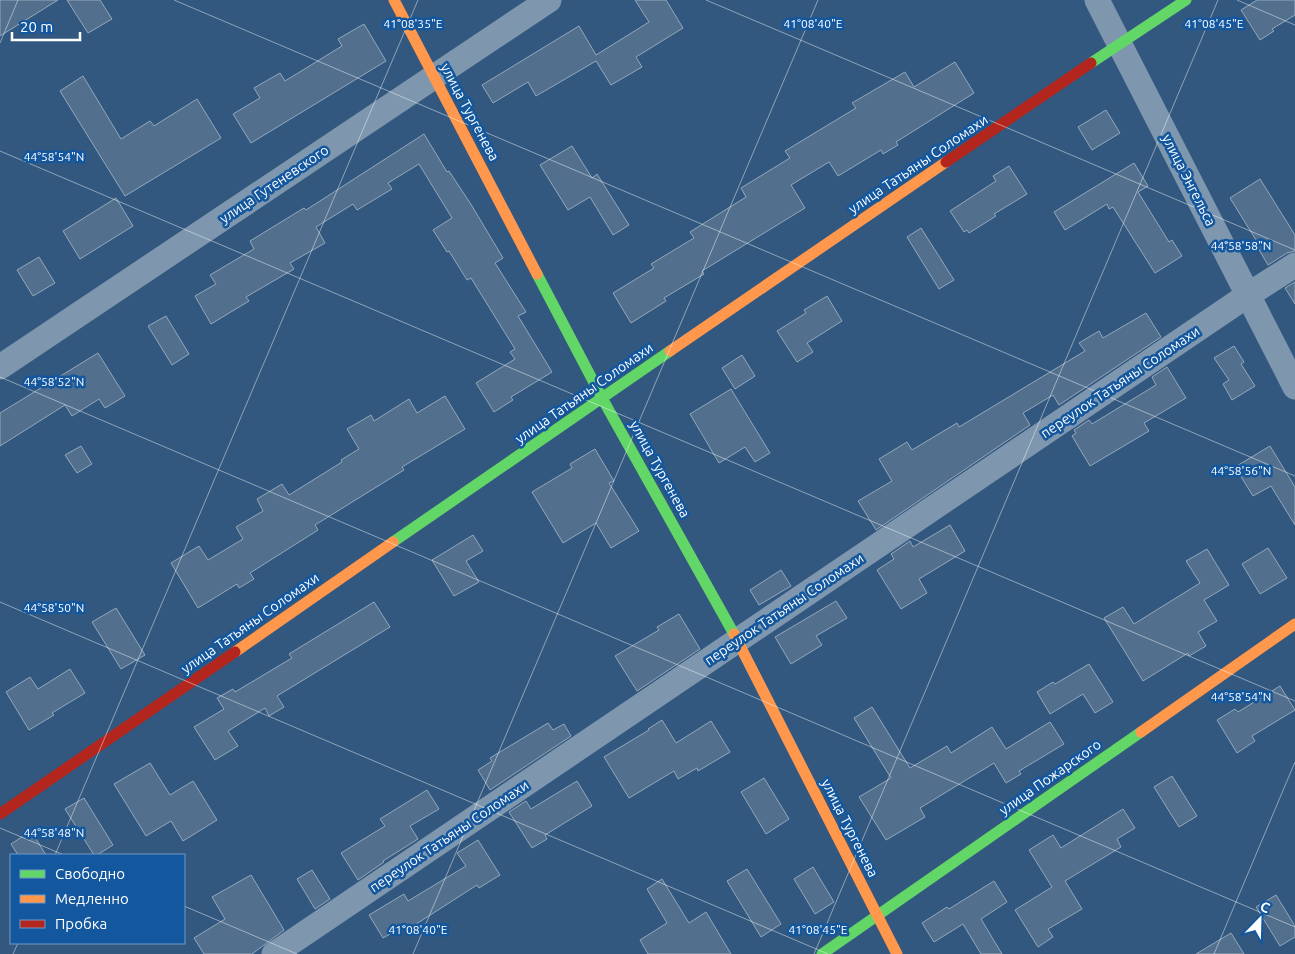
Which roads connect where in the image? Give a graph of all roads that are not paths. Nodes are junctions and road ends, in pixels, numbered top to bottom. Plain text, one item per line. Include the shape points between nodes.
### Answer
1 (394, 0) edge
2 (548, 0) edge
3 (1097, 0) edge
4 (1186, 0) edge
5 (1120, 44) junction
6 (435, 77) junction
7 (1295, 265) edge
8 (1248, 295) junction
9 (0, 367) edge
10 (1295, 387) edge
11 (602, 398) junction
12 (1295, 624) edge
13 (738, 640) junction
14 (0, 814) edge
15 (877, 916) junction
16 (274, 954) edge
17 (822, 954) edge
18 (897, 954) edge

1 - 6 street, улица Тургенева
2 - 6 street, улица Гутеневского
3 - 5 street, улица Энгельса
4 - 5 street, улица Татьяны Соломахи
5 - 8 street, улица Энгельса
5 - 11 street, улица Татьяны Соломахи
6 - 9 street, улица Гутеневского
6 - 11 street, улица Тургенева
7 - 8 street, переулок Татьяны Соломахи
8 - 10 street, улица Энгельса
8 - 13 street, переулок Татьяны Соломахи
11 - 13 street, улица Тургенева
11 - 14 street, улица Татьяны Соломахи
12 - 15 street, улица Пожарского
13 - 15 street, улица Тургенева
13 - 16 street, переулок Татьяны Соломахи
15 - 17 street, улица Пожарского
15 - 18 street, улица Тургенева

